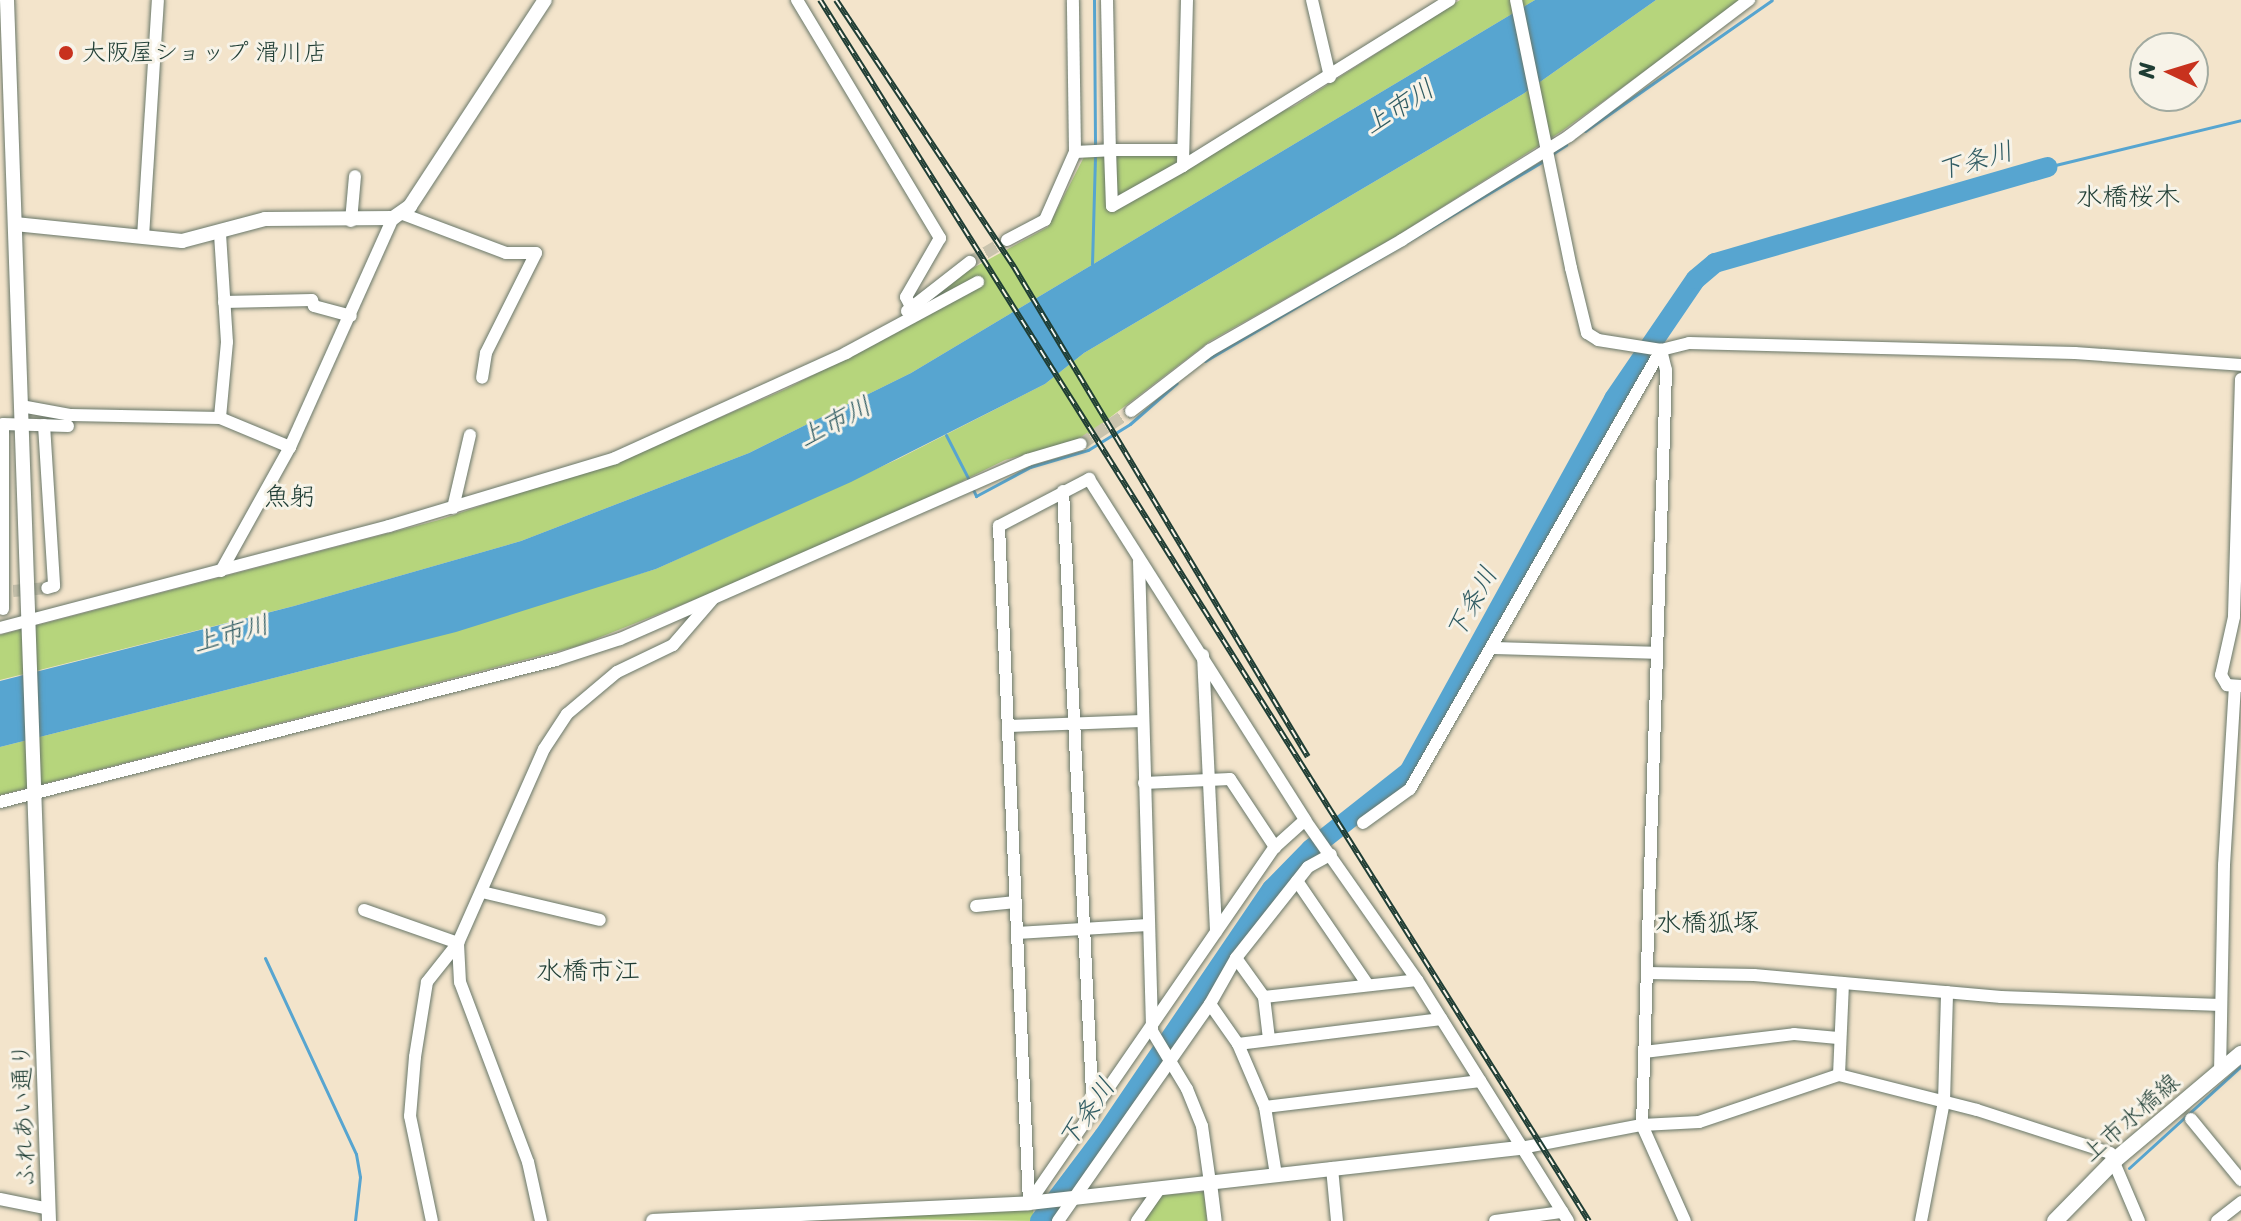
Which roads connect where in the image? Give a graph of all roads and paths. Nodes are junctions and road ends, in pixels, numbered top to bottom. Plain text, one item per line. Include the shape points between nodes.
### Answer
1 (7, 0) edge
2 (158, 0) edge
3 (545, 0) edge
4 (797, 0) edge
5 (1073, 0) edge
6 (1107, 0) edge
7 (1187, 0) edge
8 (1312, 0) edge
9 (1450, 0) edge
10 (1516, 0) edge
11 (1749, 0) edge
12 (1330, 77) junction
13 (1547, 149) junction
14 (1110, 150) junction
15 (1181, 150) junction
16 (1075, 152) junction
17 (1183, 166) junction
18 (355, 176) dead end
19 (396, 216) junction
20 (351, 221) junction
21 (7, 224) edge
22 (220, 234) junction
23 (143, 237) junction
24 (1007, 240) tunnel mouth
25 (970, 262) tunnel mouth
26 (978, 282) dead end
27 (224, 302) junction
28 (911, 307) junction
29 (351, 316) junction
30 (892, 328) junction
31 (1661, 350) junction
32 (2241, 365) edge
33 (482, 378) dead end
34 (2241, 379) edge
35 (21, 406) junction
36 (1131, 411) tunnel mouth
37 (220, 418) junction
38 (22, 423) junction
39 (44, 425) junction
40 (68, 426) dead end
41 (470, 435) dead end
42 (1081, 444) tunnel mouth
43 (290, 447) junction
44 (1063, 491) junction
45 (453, 508) junction
46 (1139, 558) junction
47 (221, 571) junction
48 (47, 588) dead end
49 (714, 598) junction
50 (3, 609) dead end
51 (28, 626) junction
52 (0, 628) edge
53 (1492, 648) junction
54 (1203, 653) junction
55 (1656, 653) junction
56 (2238, 686) edge
57 (1142, 721) junction
58 (1073, 723) junction
59 (1009, 726) junction
60 (1209, 780) junction
61 (1144, 783) junction
62 (35, 789) junction
63 (0, 802) edge
64 (1308, 823) junction
65 (1363, 823) dead end
66 (1275, 847) junction
67 (1328, 850) junction
68 (1297, 881) junction
69 (482, 892) junction
70 (1016, 902) junction
71 (976, 906) dead end
72 (364, 910) dead end
73 (600, 920) dead end
74 (1148, 925) junction
75 (1084, 929) junction
76 (1216, 932) junction
77 (1017, 933) junction
78 (458, 943) junction
79 (1236, 958) junction
80 (1647, 973) junction
81 (1417, 980) junction
82 (1843, 983) junction
83 (1368, 985) junction
84 (1947, 992) junction
85 (1264, 997) junction
86 (1210, 1004) junction
87 (2221, 1005) junction
88 (1441, 1019) junction
89 (1154, 1034) junction
90 (1838, 1038) junction
91 (1269, 1039) junction
92 (1238, 1044) junction
93 (1644, 1052) junction
94 (2241, 1054) edge
95 (1167, 1060) junction
96 (2220, 1073) junction
97 (1839, 1075) junction
98 (1480, 1081) junction
99 (1944, 1102) junction
100 (1265, 1107) junction
101 (1093, 1114) junction
102 (2191, 1119) dead end
103 (1642, 1125) junction
104 (1521, 1148) junction
105 (2115, 1160) junction
106 (1332, 1168) junction
107 (1276, 1175) junction
108 (2241, 1180) edge
109 (1210, 1183) junction
110 (1159, 1190) junction
111 (0, 1199) edge
112 (1070, 1199) junction
113 (1035, 1202) junction
114 (2241, 1202) edge
115 (49, 1215) edge
116 (1565, 1216) edge
117 (754, 1219) edge
118 (432, 1221) edge
119 (541, 1221) edge
120 (653, 1221) edge
121 (1058, 1221) edge
122 (1137, 1221) edge
123 (1215, 1221) edge
124 (1337, 1221) edge
125 (1495, 1221) edge
126 (1685, 1221) edge
127 (1921, 1221) edge
128 (2055, 1221) edge
129 (2139, 1221) edge
130 (2217, 1221) edge

1 - 21 street, ふれあい通り
2 - 23 street
3 - 19 street via 410,206
4 - 28 street via 940,238 906,297
5 - 16 street
6 - 14 street
7 - 15 street
8 - 12 street
9 - 12 street
10 - 13 street
11 - 13 street via 1707,37
12 - 17 street
13 - 31 street via 1587,333 1598,340
13 - 36 street via 1210,350
14 - 15 street
14 - 16 street
14 - 17 street via 1112,206
15 - 17 street
16 - 24 street via 1045,220
18 - 20 street
19 - 20 street
19 - 29 street
19 - 33 street via 506,253 536,253 486,353
20 - 22 street via 265,219
21 - 23 street
21 - 35 street, ふれあい通り
22 - 23 street via 182,241
22 - 27 street
25 - 28 street
26 - 30 street
27 - 29 street via 312,300 314,306
27 - 37 street via 227,342
28 - 30 street
29 - 43 street
30 - 45 street via 615,458
31 - 32 street via 1689,343 2031,352
31 - 53 street
31 - 55 street via 1666,370
34 - 56 street via 2234,617 2221,675
35 - 37 street via 71,415
35 - 38 street, ふれあい通り
37 - 43 street
38 - 39 street
38 - 50 street via 3,424 8,592
38 - 51 street, ふれあい通り
39 - 40 street
39 - 48 street via 54,586
41 - 45 street
42 - 49 street via 1027,460
43 - 47 street
44 - 46 street via 1089,479
44 - 58 street
44 - 59 street via 999,526
45 - 47 street
46 - 54 street
46 - 57 street
47 - 51 street
49 - 62 street via 556,660
49 - 69 street via 673,645 617,672 567,714 544,749
51 - 52 street
51 - 62 street, ふれあい通り
53 - 55 street
53 - 65 street via 1410,789
54 - 60 street
54 - 64 street
55 - 80 street
56 - 87 street
57 - 58 street
57 - 61 street
58 - 59 street
58 - 75 street
59 - 70 street
60 - 61 street
60 - 66 street via 1230,779
60 - 76 street
61 - 74 street
62 - 63 street
62 - 115 street, ふれあい通り
64 - 66 street
64 - 67 street
66 - 76 street
67 - 68 street
67 - 81 street
68 - 79 street
68 - 83 street
69 - 73 street
69 - 78 street
70 - 71 street
70 - 77 street
72 - 78 street
74 - 75 street
74 - 89 street
75 - 77 street
75 - 101 street
76 - 89 street
77 - 113 street
78 - 118 street via 427,982 415,1057 410,1116
78 - 119 street via 460,982 528,1162
79 - 85 street
79 - 86 street
80 - 82 street
80 - 93 street
81 - 83 street
81 - 88 street
82 - 84 street
82 - 90 street
83 - 85 street
84 - 87 street
84 - 99 street
85 - 91 street
86 - 92 street
86 - 95 street
87 - 96 street
88 - 91 street
88 - 98 street
89 - 95 street
89 - 101 street
90 - 93 street via 1794,1034
90 - 97 street
91 - 92 street
92 - 100 street
93 - 103 street
94 - 96 main road, 上市水橋線
95 - 109 street via 1187,1089 1202,1126
95 - 112 street
96 - 105 main road, 上市水橋線
97 - 99 street
97 - 103 street via 1699,1122
98 - 100 street
98 - 104 street
99 - 105 street via 2065,1137 2110,1153
99 - 127 street
100 - 107 street
101 - 113 street
102 - 108 street
103 - 104 street
103 - 126 street
104 - 106 street
104 - 116 street
105 - 128 main road, 上市水橋線
105 - 129 street
106 - 107 street
106 - 124 street
107 - 109 street
109 - 110 street
109 - 123 street
110 - 112 street
110 - 122 street
111 - 115 street
112 - 113 street
112 - 121 street
113 - 117 street
114 - 130 street
116 - 125 street
117 - 120 street

